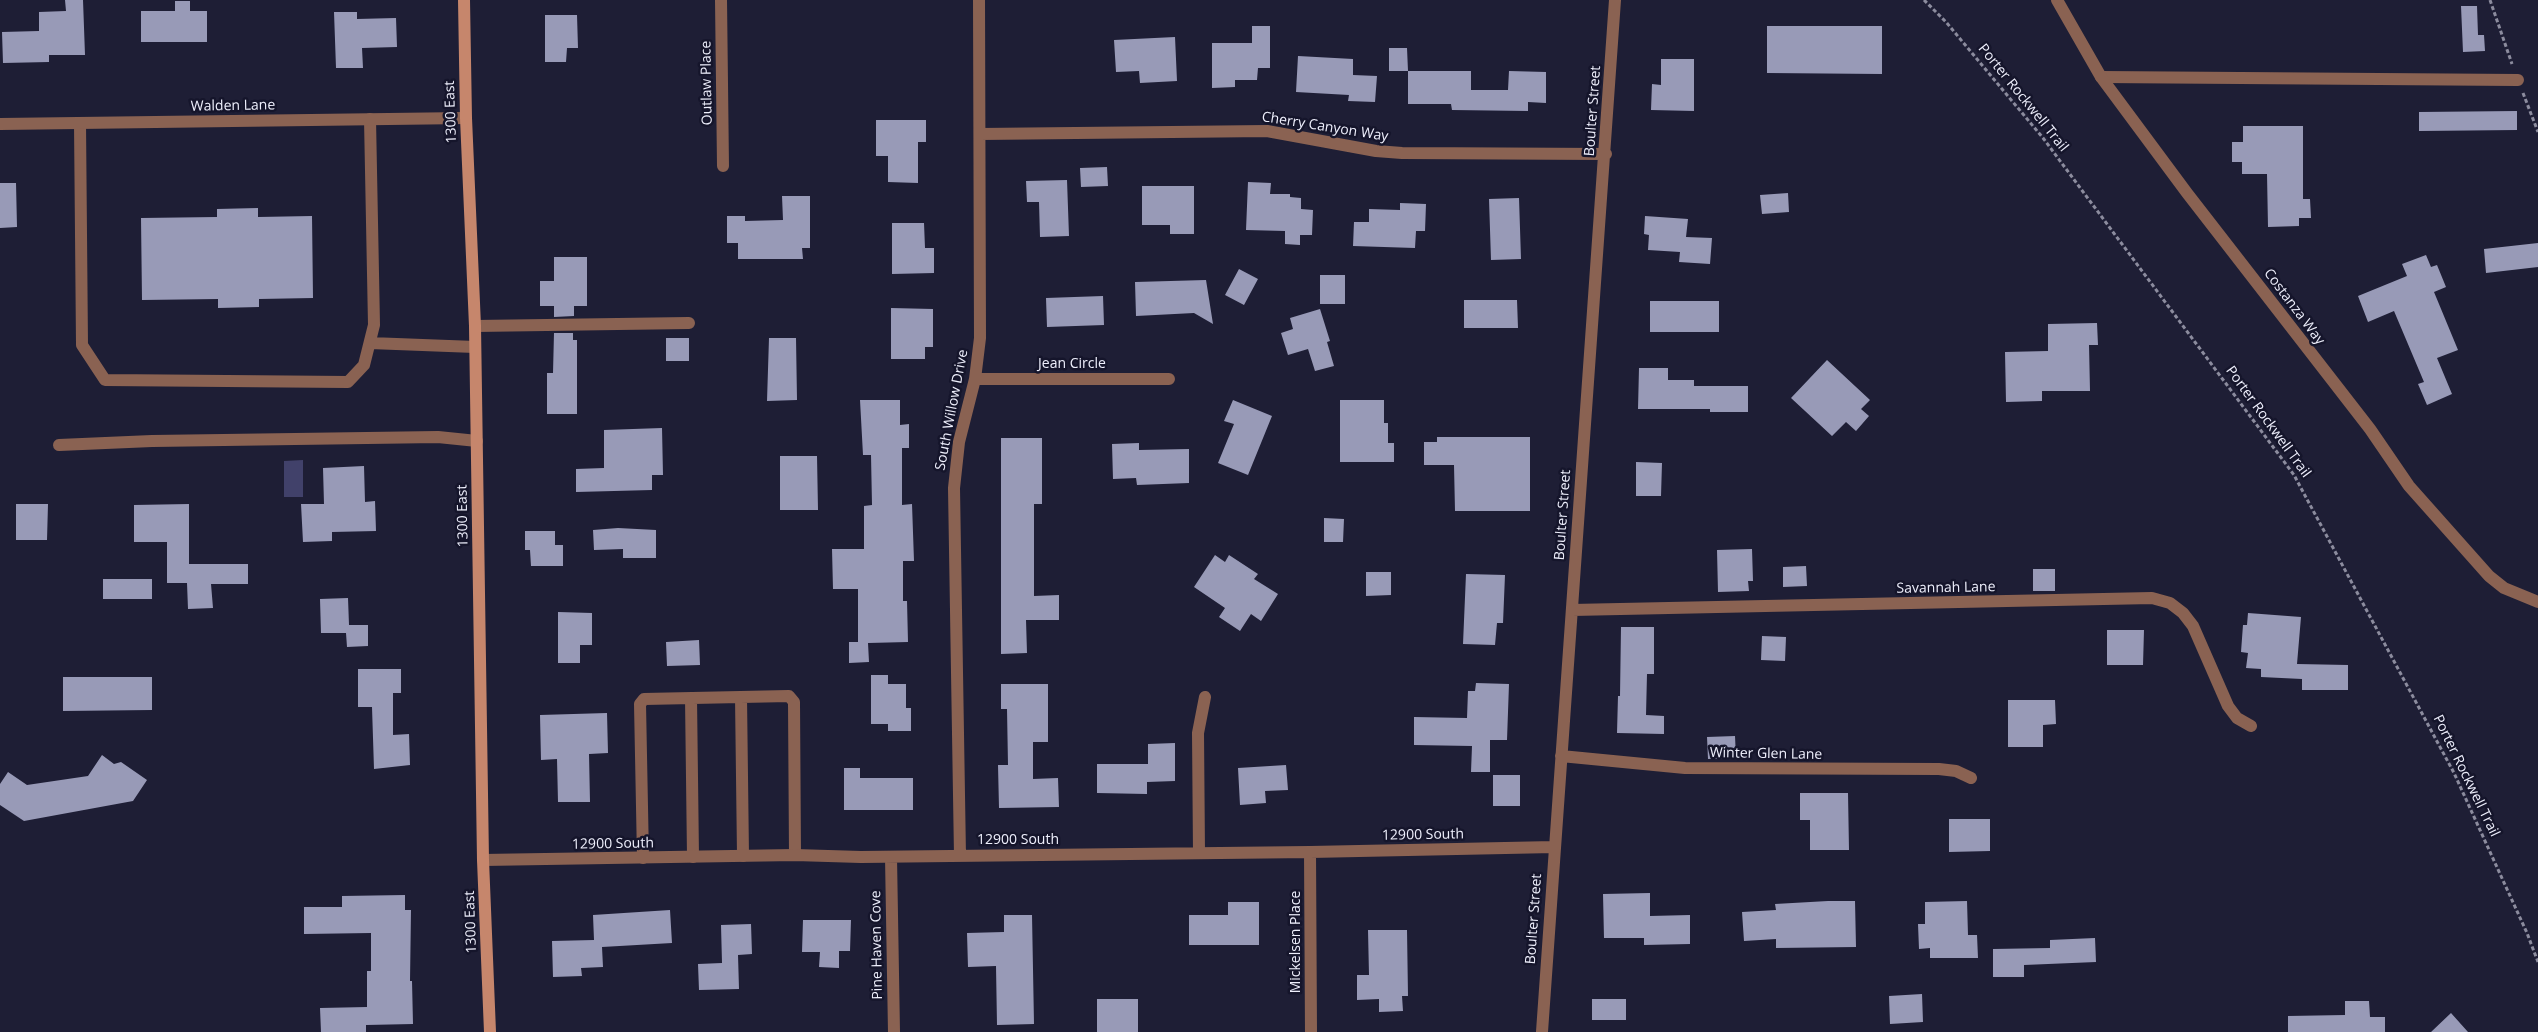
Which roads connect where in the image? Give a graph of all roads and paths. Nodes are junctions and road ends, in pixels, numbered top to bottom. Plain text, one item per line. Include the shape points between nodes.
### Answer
1 (464, 0) edge
2 (721, 0) edge
3 (979, 0) edge
4 (1615, 0) edge
5 (1924, 0) edge
6 (2057, 0) edge
7 (2101, 77) junction
8 (2518, 80) dead end
9 (466, 118) junction
10 (370, 119) junction
11 (80, 123) junction
12 (0, 124) edge
13 (980, 134) junction
14 (1606, 154) junction
15 (723, 166) dead end
16 (689, 323) dead end
17 (475, 326) junction
18 (370, 343) junction
19 (475, 347) junction
20 (1169, 378) dead end
21 (975, 379) junction
22 (477, 441) junction
23 (59, 445) dead end
24 (2538, 602) edge
25 (1572, 610) junction
26 (741, 697) junction
27 (1205, 697) dead end
28 (691, 698) junction
29 (2251, 726) dead end
30 (1561, 756) junction
31 (1971, 778) dead end
32 (1554, 847) junction
33 (1310, 852) junction
34 (1199, 853) junction
35 (795, 855) junction
36 (743, 856) junction
37 (960, 856) junction
38 (693, 857) junction
39 (890, 857) junction
40 (643, 858) junction
41 (483, 860) junction
42 (2538, 962) edge
43 (490, 1032) edge
44 (894, 1032) edge
45 (1311, 1032) edge
46 (1542, 1032) edge

1 - 9 main road, 1300 East
2 - 15 street, Outlaw Place
3 - 13 street, South Willow Drive
4 - 14 street, Boulter Street
5 - 42 path, Porter Rockwell Trail via 2043,138 2294,474 2454,773 2528,933
6 - 7 street, Costanza Way
7 - 8 street
7 - 24 street, Costanza Way via 2187,194 2370,429 2409,486 2489,576 2504,588
9 - 10 street, Walden Lane
9 - 17 main road, 1300 East
10 - 11 street, Walden Lane
10 - 18 street via 374,325
11 - 12 street, Walden Lane
11 - 18 street via 82,344 105,380 348,382 364,365
13 - 14 street, Cherry Canyon Way via 1267,131 1402,153
13 - 21 street, South Willow Drive via 982,288 980,351
14 - 25 street, Boulter Street
16 - 17 street
17 - 19 main road, 1300 East
18 - 19 street
19 - 22 main road, 1300 East
20 - 21 street, Jean Circle
21 - 37 street, South Willow Drive via 963,418 954,488
22 - 23 street via 438,437
22 - 41 main road, 1300 East
25 - 29 street, Savannah Lane via 2152,598 2170,603 2183,613 2228,706 2237,718
25 - 30 street, Boulter Street
26 - 28 street
26 - 35 street via 788,696 794,702
26 - 36 street
27 - 34 street via 1198,733
28 - 38 street
28 - 40 street via 644,699 640,704
30 - 31 street, Winter Glen Lane via 1685,768 1939,769 1956,771
30 - 32 street, Boulter Street
32 - 33 street, 12900 South
32 - 46 street, Boulter Street
33 - 34 street, 12900 South
33 - 45 street, Mickelsen Place
34 - 37 street, 12900 South
35 - 36 street, 12900 South
35 - 39 street, 12900 South
36 - 38 street, 12900 South
37 - 39 street, 12900 South
38 - 40 street, 12900 South
39 - 44 street, Pine Haven Cove
40 - 41 street, 12900 South
41 - 43 main road, 1300 East

